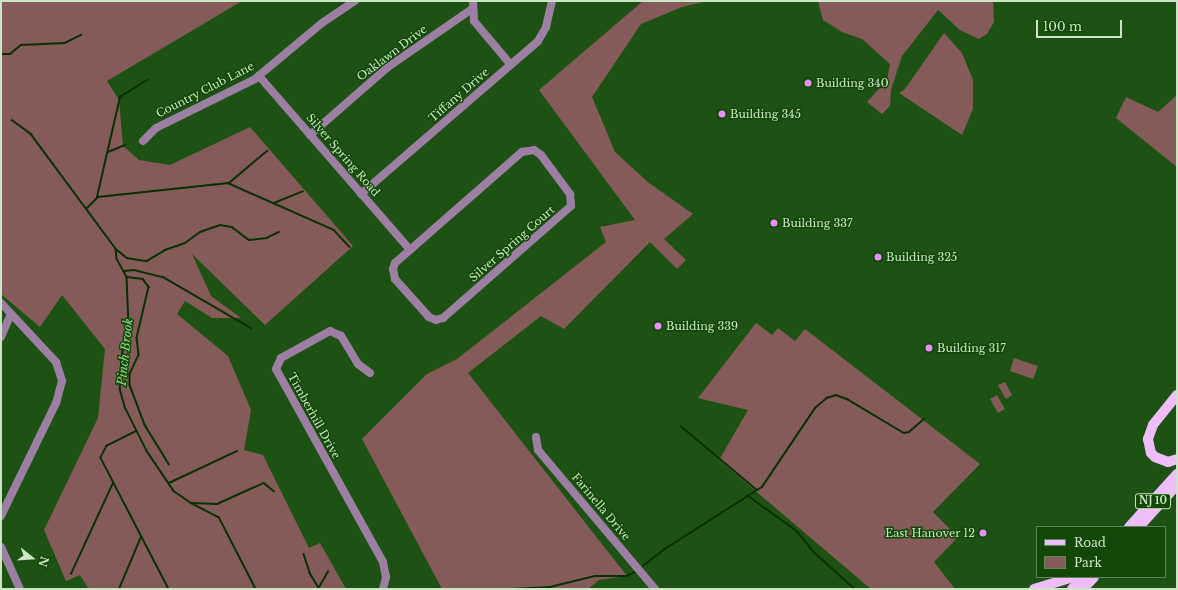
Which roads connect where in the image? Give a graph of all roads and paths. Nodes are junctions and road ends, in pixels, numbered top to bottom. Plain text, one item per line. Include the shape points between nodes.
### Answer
1 (355, 1) edge
2 (552, 1) edge
3 (473, 5) edge
4 (511, 65) junction
5 (259, 76) junction
6 (310, 134) junction
7 (143, 141) dead end
8 (361, 194) junction
9 (410, 250) junction
10 (1, 303) edge
11 (11, 314) junction
12 (1, 337) edge
13 (370, 374) dead end
14 (1177, 395) edge
15 (536, 437) dead end
16 (1177, 459) edge
17 (1177, 474) edge
18 (1177, 485) edge
19 (1, 516) edge
20 (1130, 526) edge
21 (1140, 526) edge
22 (1, 547) edge
23 (5, 566) edge
24 (1070, 578) edge
25 (1081, 578) edge
26 (1093, 578) edge
27 (20, 589) edge
28 (383, 589) edge
29 (655, 589) edge
30 (1034, 589) edge
31 (1072, 589) edge
32 (1083, 589) edge

1 - 5 street, Country Club Lane via 322,23
2 - 4 street, Tiffany Drive via 543,34
3 - 4 street via 479,29
3 - 6 street, Oaklawn Drive via 388,67
4 - 8 street, Tiffany Drive
5 - 6 street, Silver Spring Road
5 - 7 street, Country Club Lane via 156,128
6 - 8 street, Silver Spring Road
8 - 9 street, Silver Spring Road
9 - 9 street, Silver Spring Court via 395,263 393,274 429,317 440,320 569,209 572,198 541,155 534,150 525,150
10 - 11 street
11 - 12 street
11 - 19 street via 56,362 62,381 56,403
13 - 28 street, Timberhill Drive via 358,364 341,336 330,331 281,358 276,369 384,562 386,577
14 - 16 main road via 1153,425 1148,438 1151,453 1155,457 1168,462
15 - 29 street, Farinella Drive via 538,450
17 - 20 main road, NJ 10
18 - 21 main road, NJ 10
22 - 23 street
23 - 27 street
24 - 30 main road
25 - 31 main road
26 - 32 main road

